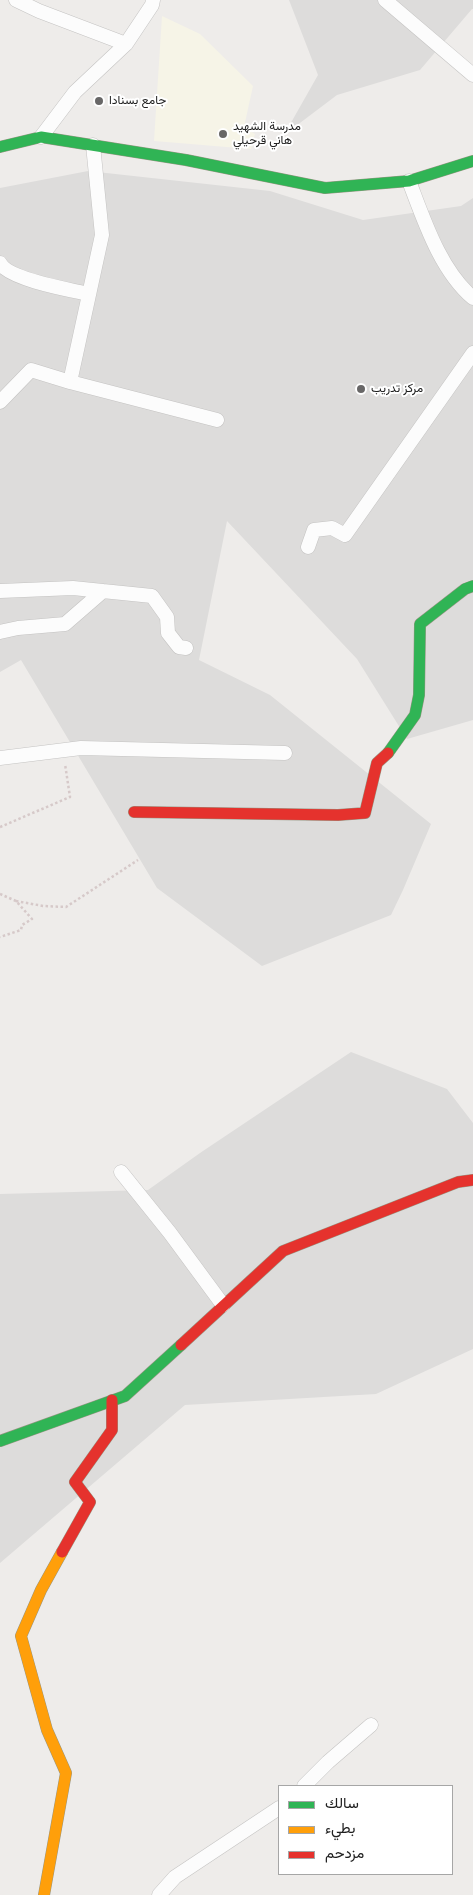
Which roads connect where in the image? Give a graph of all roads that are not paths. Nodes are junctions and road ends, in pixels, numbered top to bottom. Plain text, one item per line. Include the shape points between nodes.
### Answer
1 (16, 0) edge
2 (153, 0) edge
3 (385, 0) edge
4 (126, 44) junction
5 (473, 75) edge
6 (41, 137) junction
7 (93, 145) junction
8 (0, 147) edge
9 (473, 161) edge
10 (409, 182) junction
11 (0, 263) edge
12 (89, 294) junction
13 (473, 298) edge
14 (473, 353) edge
15 (70, 382) junction
16 (0, 402) edge
17 (217, 420) dead end
18 (308, 547) dead end
19 (473, 586) edge
20 (0, 591) edge
21 (103, 591) junction
22 (0, 632) edge
23 (186, 648) dead end
24 (285, 752) dead end
25 (0, 758) edge
26 (134, 812) dead end
27 (121, 1172) dead end
28 (473, 1180) edge
29 (223, 1305) junction
30 (112, 1400) junction
31 (0, 1441) edge
32 (372, 1725) dead end
33 (305, 1785) edge
34 (278, 1809) edge
35 (44, 1895) edge
36 (159, 1895) edge

1 - 4 street
2 - 4 street
3 - 5 street
4 - 6 street via 75,92
6 - 7 street
6 - 8 street
7 - 10 street via 325,188
7 - 12 street via 102,235
9 - 10 street
10 - 13 street via 434,246
11 - 12 street via 2,268 26,279
12 - 15 street
14 - 18 street via 345,535 332,528 314,530
15 - 16 street via 31,370
15 - 17 street
19 - 26 street via 420,624 419,695 415,715 391,750 377,763 365,813
20 - 21 street via 73,588
21 - 22 street via 65,624
21 - 23 street via 152,596 167,617 168,633 179,647
24 - 25 street via 81,748
27 - 29 street
28 - 29 street via 458,1182 283,1251
29 - 30 street via 125,1396
30 - 31 street
30 - 35 street via 112,1430 75,1482 90,1502 41,1590 21,1636 47,1730 66,1773
32 - 33 street
34 - 36 street via 175,1878

